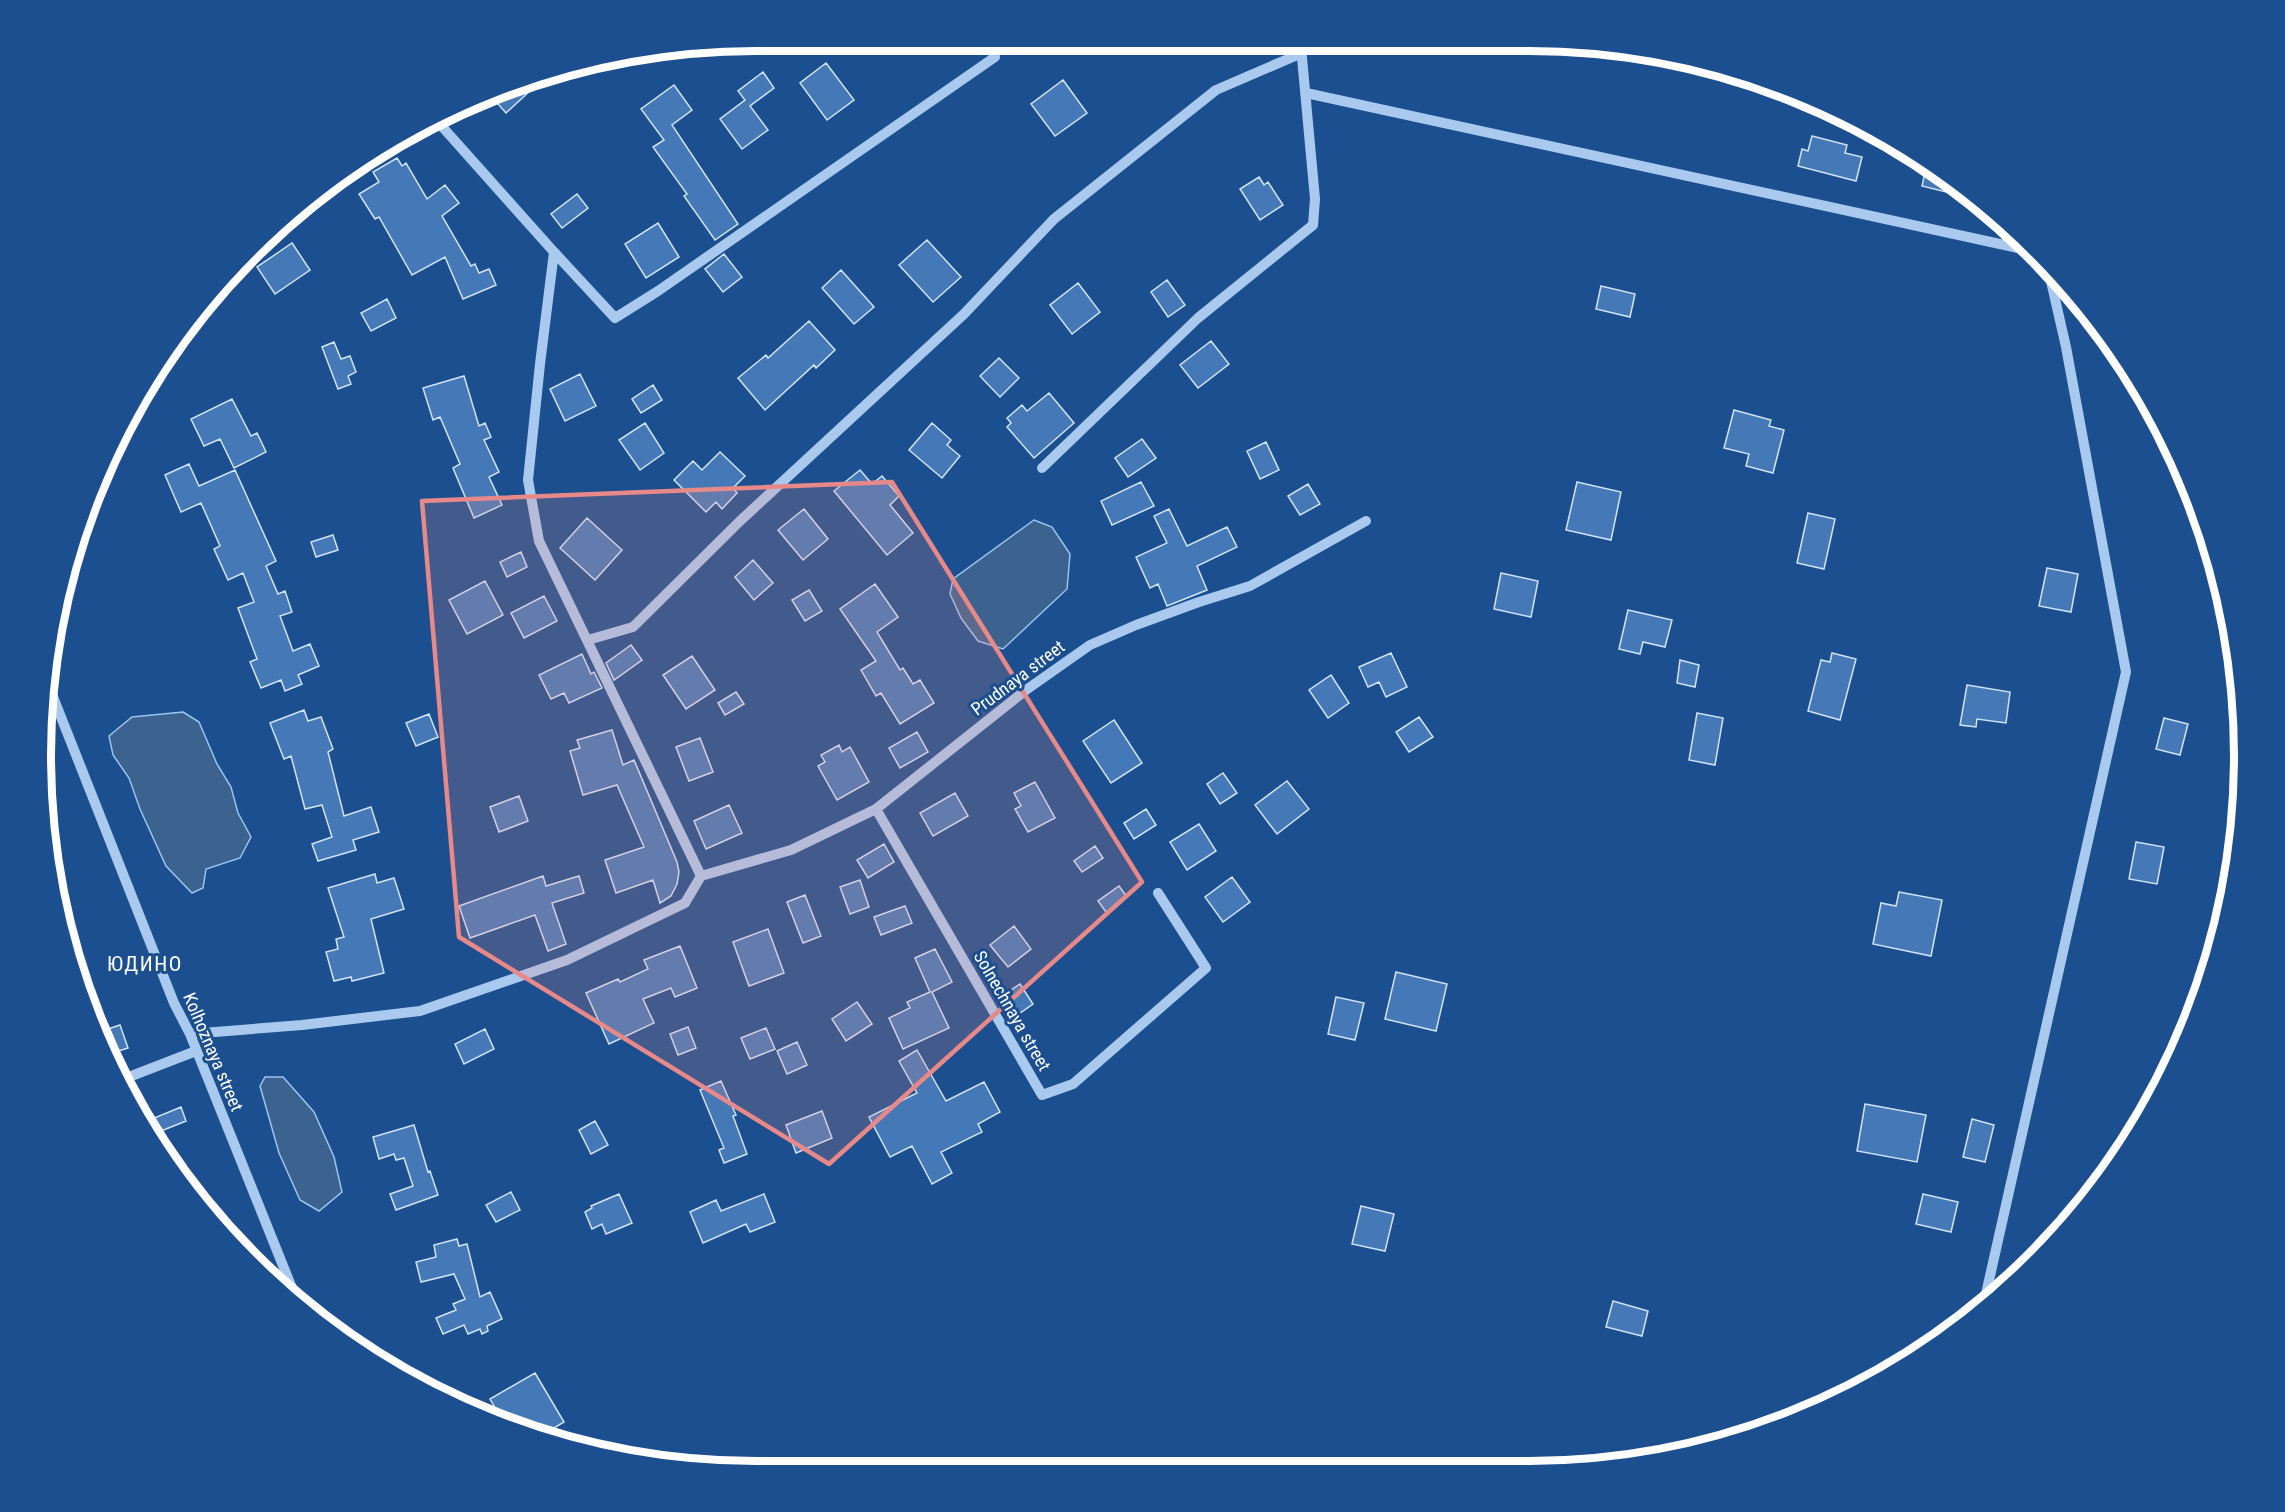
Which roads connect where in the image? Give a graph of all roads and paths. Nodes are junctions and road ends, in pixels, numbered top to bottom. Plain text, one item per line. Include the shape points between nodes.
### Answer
1 (1300, 51) edge
2 (1302, 51) edge
3 (995, 57) dead end
4 (1306, 93) junction
5 (441, 125) edge
6 (2018, 248) edge
7 (554, 252) junction
8 (2051, 283) edge
9 (1042, 468) dead end
10 (1366, 521) dead end
11 (588, 640) junction
12 (54, 699) edge
13 (876, 809) junction
14 (701, 876) junction
15 (1158, 893) dead end
16 (190, 1034) junction
17 (196, 1052) junction
18 (129, 1077) edge
19 (291, 1286) edge
20 (1986, 1292) edge

1 - 11 street via 1216,90 1054,219 964,314 740,521 633,627
2 - 4 street
3 - 7 street via 615,318
4 - 6 street
4 - 9 street via 1315,199 1313,225 1198,318
5 - 7 street
7 - 11 street via 528,480 539,541
8 - 20 street via 2126,672
10 - 13 street, Prudnaya street via 1250,586 1090,645 1026,690
11 - 14 street
12 - 16 street, Kolhoznaya street via 174,1003
13 - 14 street, Prudnaya street via 791,850
13 - 15 street, Solnechnaya street via 1042,1095 1073,1084 1206,968
14 - 16 street via 685,903 567,960 420,1011
16 - 17 street, Kolhoznaya street
17 - 18 street
17 - 19 street, Kolhoznaya street

